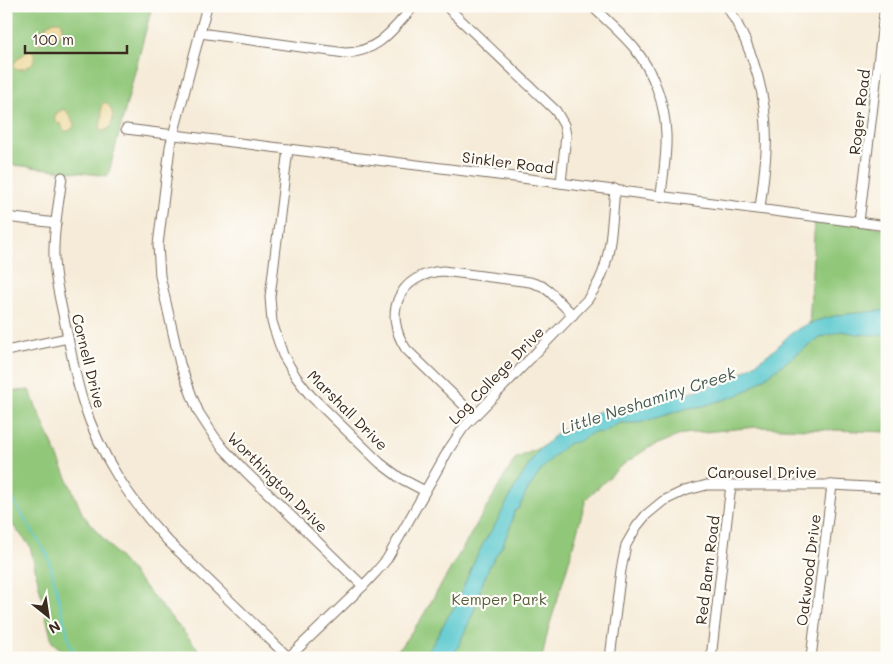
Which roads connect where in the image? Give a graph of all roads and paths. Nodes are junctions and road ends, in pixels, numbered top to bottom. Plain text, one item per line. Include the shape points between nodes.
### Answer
1 (207, 6) edge
2 (414, 6) edge
3 (446, 6) edge
4 (592, 6) edge
5 (885, 6) edge
6 (728, 7) edge
7 (200, 33) junction
8 (126, 130) dead end
9 (173, 135) junction
10 (288, 150) junction
11 (62, 177) dead end
12 (561, 183) junction
13 (615, 189) junction
14 (661, 195) junction
15 (760, 208) junction
16 (6, 216) edge
17 (859, 222) junction
18 (56, 223) junction
19 (887, 226) edge
20 (573, 315) junction
21 (68, 338) junction
22 (6, 351) edge
23 (475, 416) junction
24 (732, 485) junction
25 (832, 486) junction
26 (887, 488) edge
27 (425, 491) junction
28 (363, 586) junction
29 (6, 651) edge
30 (8, 658) edge
31 (288, 658) edge
32 (610, 658) edge
33 (711, 658) edge
34 (811, 658) edge

1 - 7 street, Worthington Drive
2 - 7 street via 382,40 355,52
3 - 12 street via 556,111 564,125 566,138
4 - 14 street via 635,49 657,88 666,136
5 - 17 street, Roger Road
6 - 15 street via 753,61 763,102 766,150
7 - 9 street, Worthington Drive
8 - 9 street, Sinkler Road
9 - 10 street, Sinkler Road
9 - 28 street, Worthington Drive via 158,246 159,266 180,364 193,399 206,425 230,455
10 - 12 street, Sinkler Road
10 - 27 street, Marshall Drive via 270,297 272,322 283,356 310,395 380,463
11 - 18 street, Cornell Drive
12 - 13 street, Sinkler Road
13 - 14 street, Sinkler Road
13 - 20 street, Log College Drive via 605,267 596,287
14 - 15 street, Sinkler Road
15 - 17 street, Sinkler Road
16 - 18 street
17 - 19 street, Sinkler Road
18 - 21 street, Cornell Drive via 54,267
20 - 23 street, Log College Drive
20 - 23 street via 550,292 530,282 443,271 423,274 409,283 396,306 395,321 400,340
21 - 22 street
21 - 31 street, Cornell Drive via 92,426 131,497 168,541
23 - 27 street, Log College Drive via 458,435
24 - 25 street, Carousel Drive
24 - 32 street, Carousel Drive via 684,490 656,506 637,526 623,557
24 - 33 street, Red Barn Road
25 - 26 street, Carousel Drive
25 - 34 street, Oakwood Drive
27 - 28 street, Log College Drive via 387,560
28 - 31 street, Log College Drive
29 - 30 street

